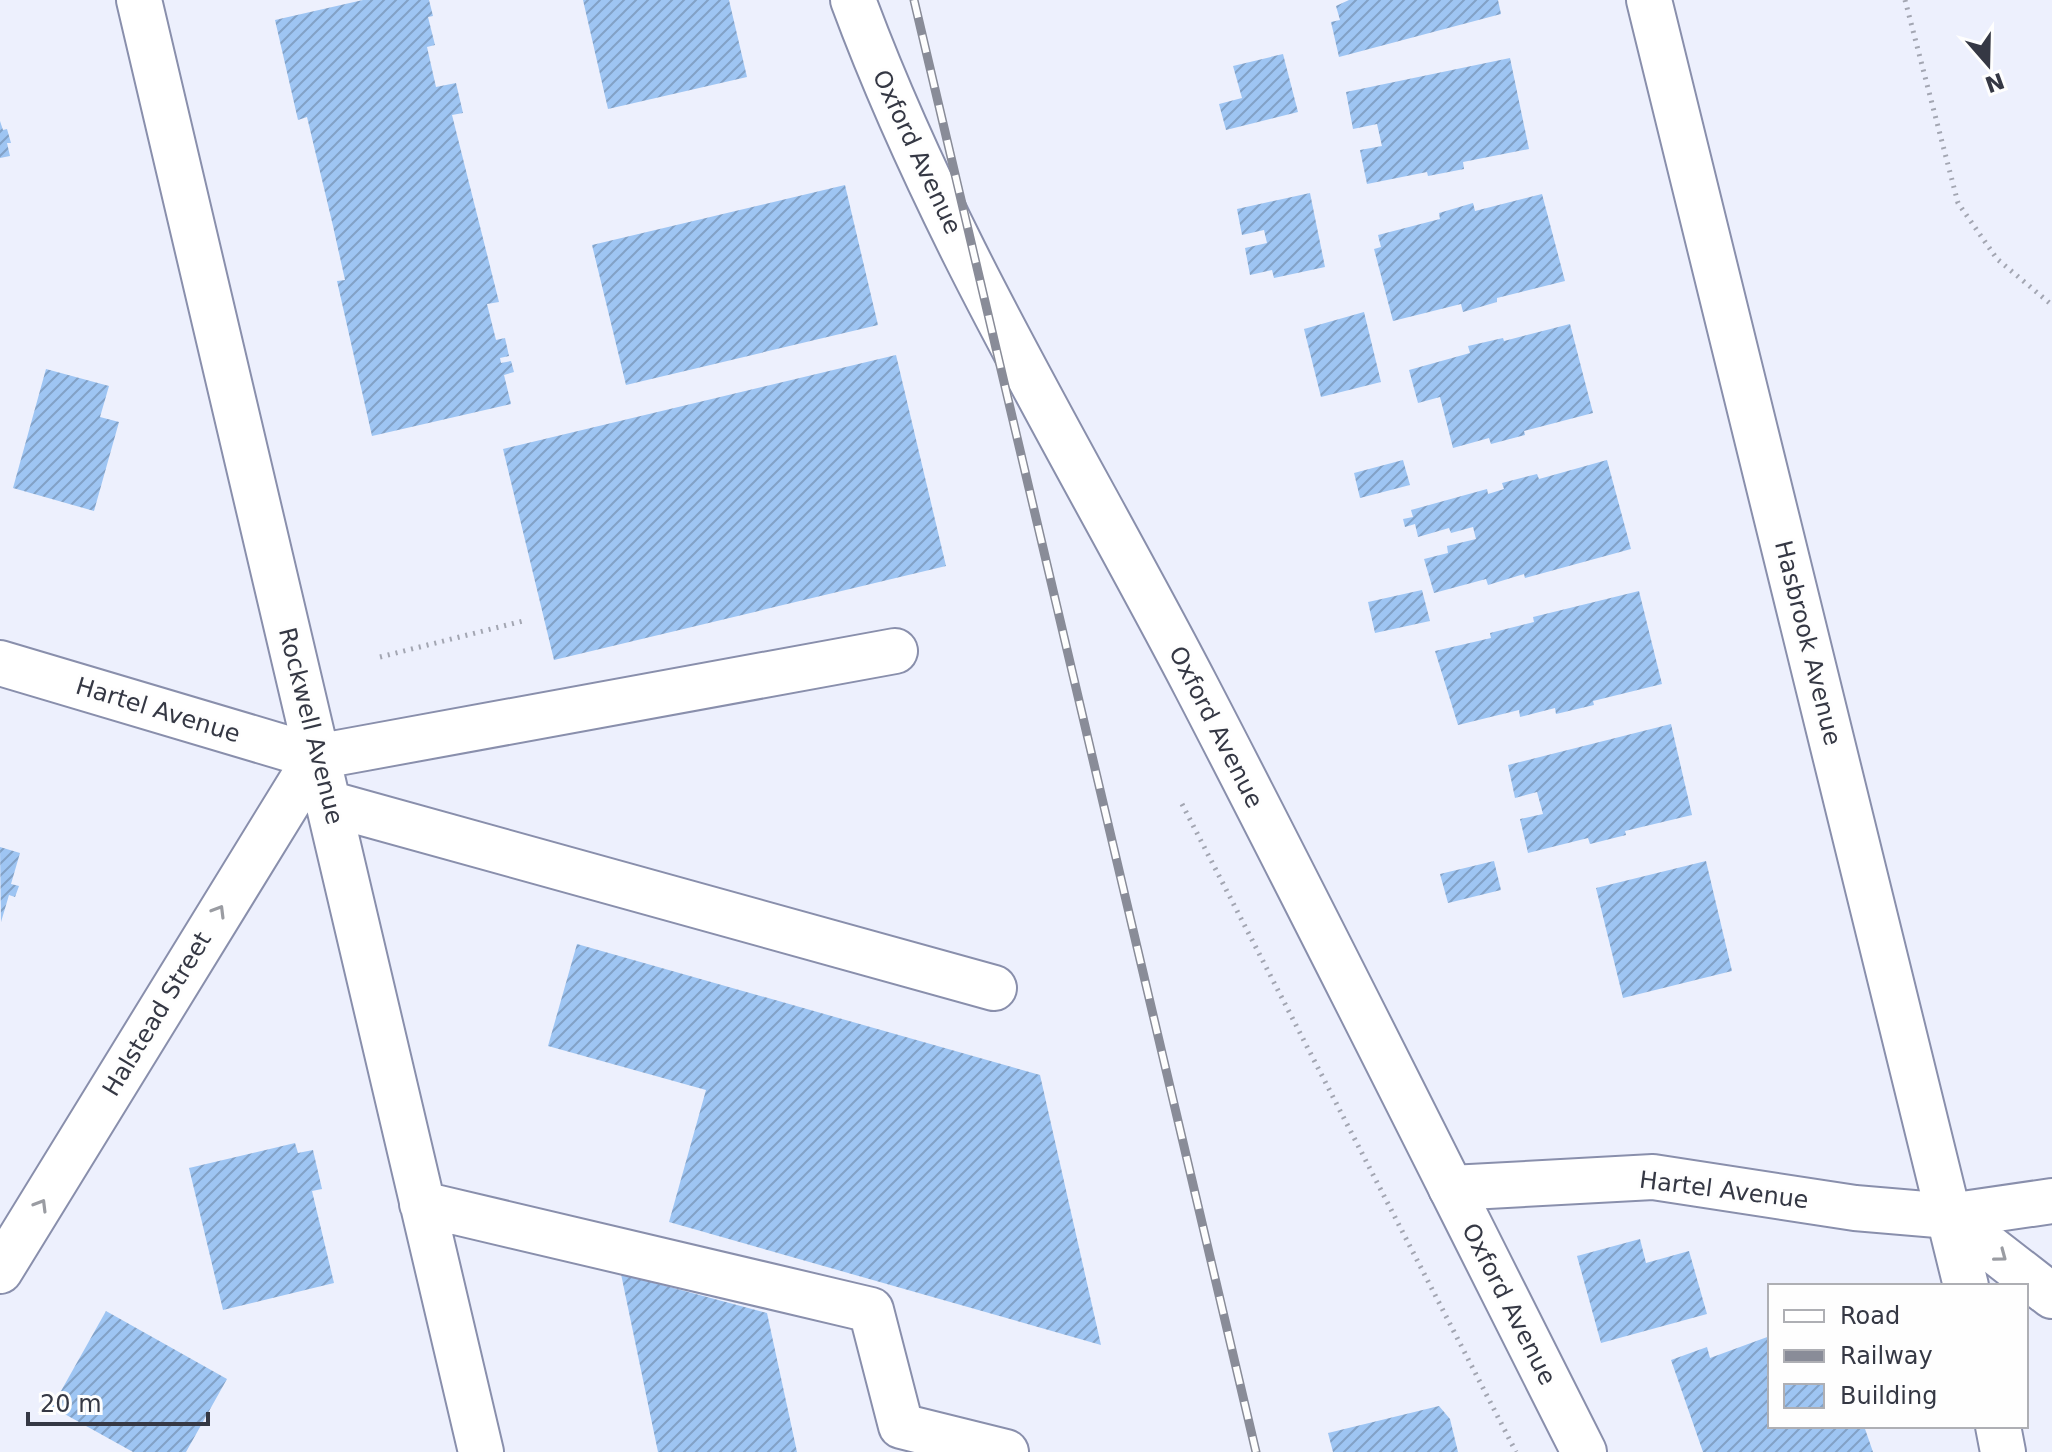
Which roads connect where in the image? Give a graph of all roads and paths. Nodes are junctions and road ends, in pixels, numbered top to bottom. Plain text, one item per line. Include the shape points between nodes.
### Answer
1 (139, 0) edge
2 (853, 0) edge
3 (1649, 0) edge
4 (1905, 0) edge
5 (2052, 305) edge
6 (523, 621) dead end
7 (895, 651) dead end
8 (380, 657) dead end
9 (0, 663) edge
10 (316, 757) junction
11 (331, 804) junction
12 (1182, 804) dead end
13 (994, 988) dead end
14 (1451, 1188) junction
15 (2052, 1201) edge
16 (422, 1204) junction
17 (1949, 1216) junction
18 (0, 1271) edge
19 (1966, 1284) edge
20 (2052, 1296) edge
21 (1998, 1428) edge
22 (481, 1452) edge
23 (1006, 1452) edge
24 (1516, 1452) edge
25 (1584, 1452) edge
26 (2003, 1452) edge

1 - 10 street, Rockwell Avenue
2 - 14 street, Oxford Avenue via 932,191 1196,686
3 - 17 street, Hasbrook Avenue
4 - 5 path via 1958,203 1997,259
6 - 8 path
7 - 10 street
9 - 10 street, Hartel Avenue
10 - 11 street, Rockwell Avenue
18 -> 10 street, Halstead Street
11 - 13 street
11 - 16 street, Rockwell Avenue
12 - 24 path
14 - 17 street, Hartel Avenue via 1653,1177 1855,1208
14 - 25 street, Oxford Avenue
15 - 17 street, Hartel Avenue
16 - 22 street, Rockwell Avenue
16 - 23 street via 871,1310 901,1426
17 - 19 street, Hasbrook Avenue
17 -> 20 street
21 - 26 street

